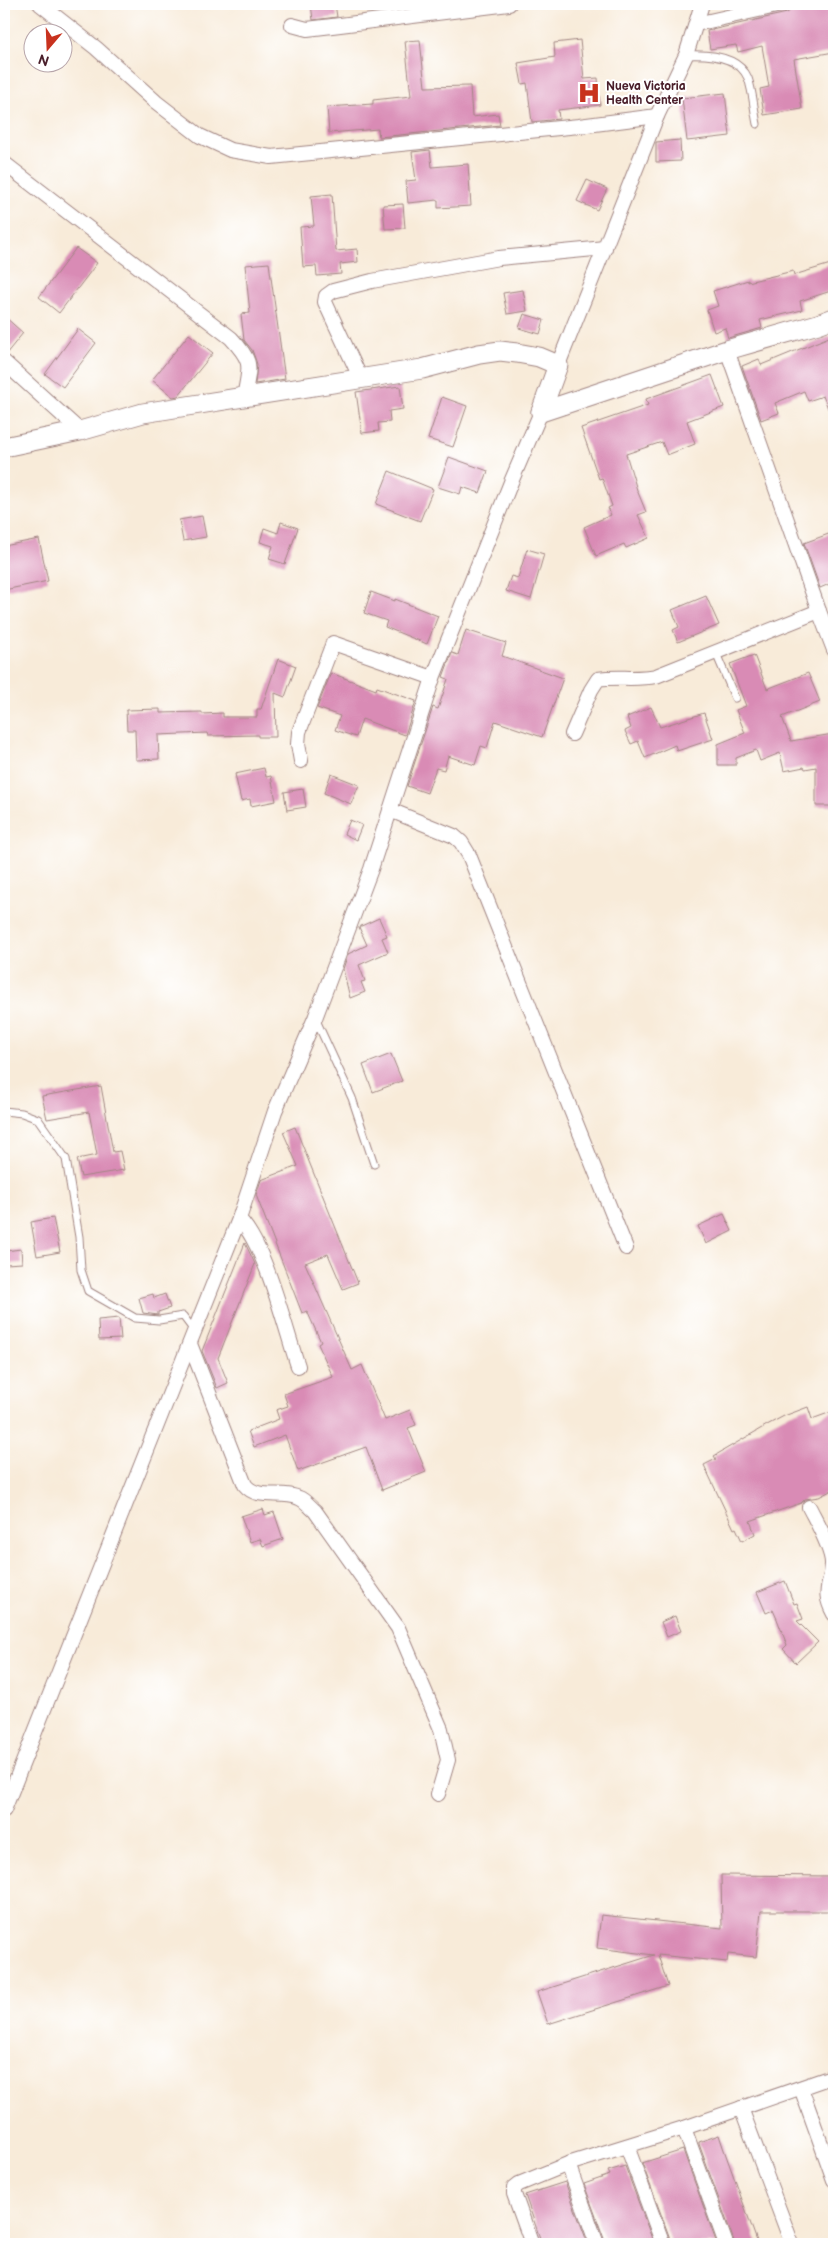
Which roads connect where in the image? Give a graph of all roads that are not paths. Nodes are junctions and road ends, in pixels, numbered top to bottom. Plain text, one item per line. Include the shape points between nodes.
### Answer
1 (40, 4) edge
2 (509, 4) edge
3 (702, 4) edge
4 (785, 4) edge
5 (696, 24) junction
6 (292, 25) dead end
7 (686, 55) junction
8 (658, 116) junction
9 (757, 124) dead end
10 (4, 163) edge
11 (605, 248) junction
12 (834, 318) edge
13 (727, 350) junction
14 (4, 362) edge
15 (558, 365) junction
16 (360, 377) junction
17 (244, 398) junction
18 (541, 412) junction
19 (80, 431) junction
20 (4, 447) edge
21 (819, 612) junction
22 (834, 650) edge
23 (716, 653) junction
24 (434, 678) junction
25 (735, 698) dead end
26 (572, 734) dead end
27 (302, 761) dead end
28 (390, 810) junction
29 (315, 1018) junction
30 (4, 1111) edge
31 (374, 1164) dead end
32 (239, 1219) junction
33 (626, 1248) dead end
34 (193, 1338) junction
35 (298, 1366) dead end
36 (809, 1507) dead end
37 (834, 1614) edge
38 (438, 1794) dead end
39 (4, 1810) edge
40 (834, 2076) edge
41 (801, 2088) junction
42 (741, 2108) junction
43 (684, 2128) junction
44 (627, 2146) junction
45 (568, 2164) junction
46 (834, 2180) edge
47 (532, 2244) edge
48 (597, 2244) edge
49 (663, 2244) edge
50 (726, 2244) edge
51 (792, 2244) edge

1 - 8 street via 200,136 230,150 271,157
2 - 6 street via 307,29
3 - 5 street
4 - 5 street
5 - 7 street
7 - 8 street
7 - 9 lane via 716,55 744,72
8 - 11 street
10 - 17 street via 231,338 246,354 249,366
11 - 15 street
11 - 16 street via 499,258 333,291 326,296 325,302
12 - 13 street
13 - 18 street
13 - 21 street
14 - 19 street
15 - 16 street via 539,357 500,351 422,369
15 - 18 street
16 - 17 street
17 - 19 street via 143,413
18 - 24 street
19 - 20 street
21 - 22 street
21 - 23 street
23 - 25 lane
23 - 26 street via 639,680 598,679 590,690
24 - 27 street via 333,643 299,732
24 - 28 street
28 - 29 street
28 - 33 street via 454,836 469,855
29 - 31 lane via 352,1098
29 - 32 street via 275,1111
30 - 34 lane via 38,1119 66,1159 81,1270 88,1291 135,1318 159,1320 183,1316
32 - 34 street
32 - 35 street via 262,1258
34 - 38 street via 245,1485 258,1494 300,1498 315,1511 398,1628 441,1729 448,1760
34 - 39 street
36 - 37 street via 831,1556 827,1594
40 - 41 street
41 - 42 street
41 - 46 street
42 - 43 street
42 - 51 street
43 - 44 street
43 - 50 street
44 - 45 street
44 - 49 street
45 - 47 street via 514,2188
45 - 48 street

